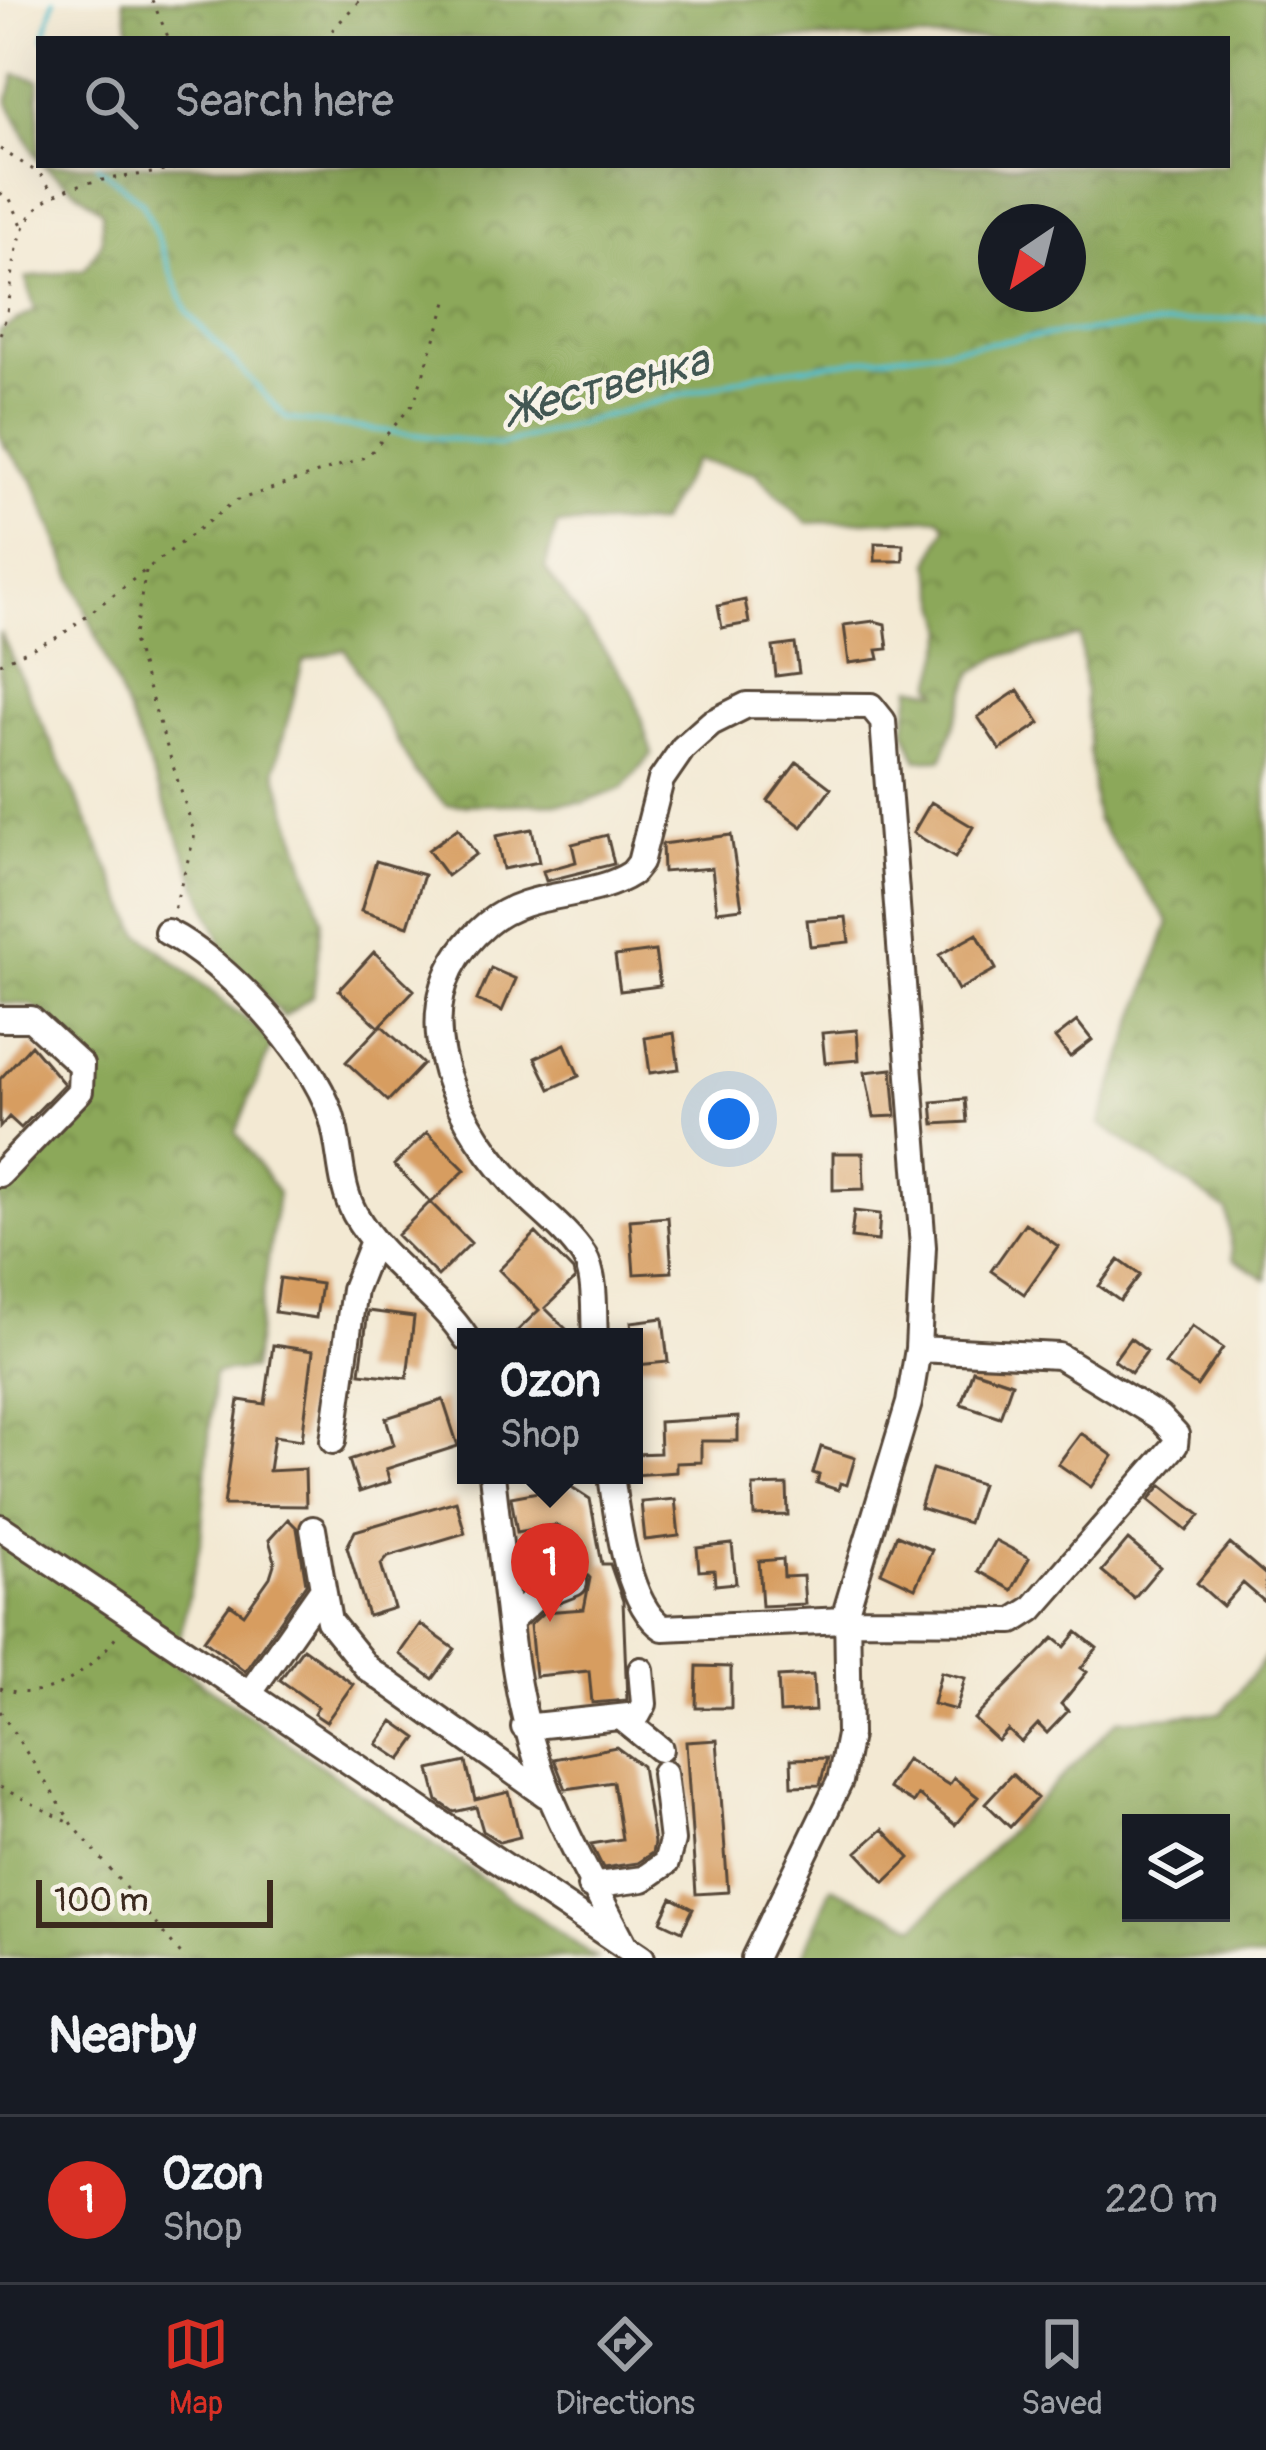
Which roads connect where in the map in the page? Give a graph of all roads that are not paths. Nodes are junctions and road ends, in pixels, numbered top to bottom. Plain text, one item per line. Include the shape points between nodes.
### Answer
1 (167, 932) road end
2 (0, 1019) edge
3 (0, 1174) edge
4 (373, 1241) junction
5 (458, 1328) edge
6 (594, 1328) edge
7 (918, 1349) junction
8 (333, 1441) dead end
9 (493, 1484) edge
10 (613, 1484) edge
11 (0, 1526) edge
12 (313, 1529) dead end
13 (574, 1583) dead end
14 (323, 1588) junction
15 (845, 1620) junction
16 (509, 1622) junction
17 (641, 1670) dead end
18 (249, 1694) junction
19 (623, 1719) junction
20 (524, 1727) junction
21 (546, 1795) junction
22 (590, 1886) junction
23 (633, 1953) edge
24 (754, 1958) edge

1 - 4 street via 198,947 310,1066 333,1121 344,1187
2 - 3 street via 31,1019 81,1066 80,1091
4 - 5 street
4 - 8 street via 354,1289
6 - 7 street via 586,1260 502,1172 441,1066 438,1022 453,968 473,937 506,911 632,873 661,780 711,723 747,705 861,704 883,721 923,1247
7 - 15 street
7 - 15 street via 1059,1356 1166,1422 1176,1440 1024,1617
9 - 16 street
10 - 15 street via 625,1555 646,1612 663,1628
11 - 18 street
12 - 14 street
13 - 16 street via 535,1598
14 - 18 street
14 - 21 street via 329,1621 367,1668
15 - 24 street via 849,1735 840,1781
16 - 20 street
17 - 19 street via 642,1711
18 - 23 street
19 - 20 street
19 - 22 street via 662,1761 672,1840 666,1863 643,1879
20 - 21 street
21 - 22 street
22 - 23 street

